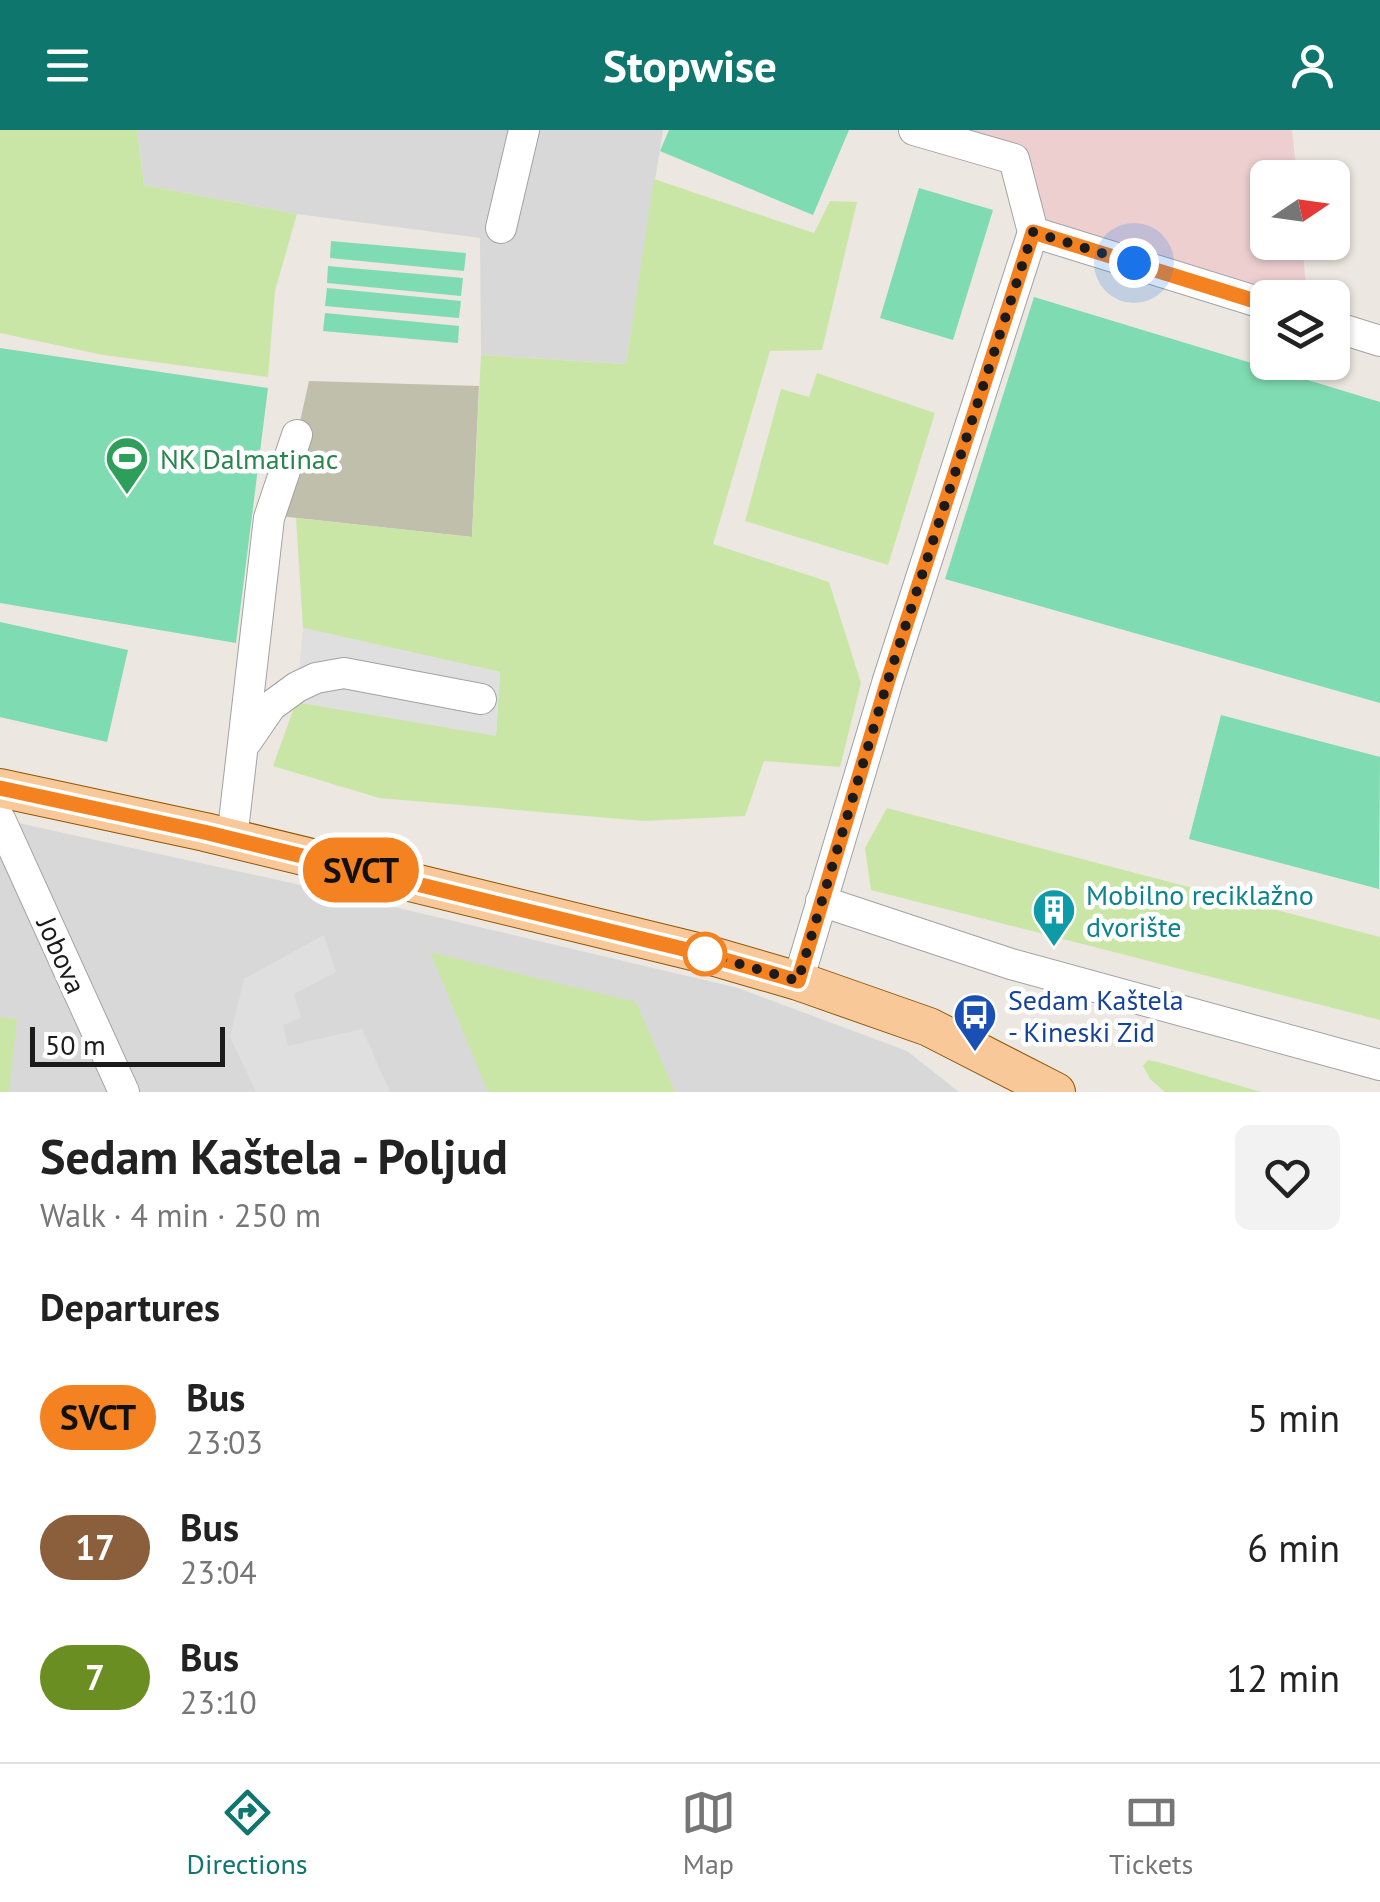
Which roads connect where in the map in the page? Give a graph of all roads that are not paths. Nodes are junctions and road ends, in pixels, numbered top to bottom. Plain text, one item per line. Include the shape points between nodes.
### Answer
1 (524, 130) edge
2 (914, 130) edge
3 (502, 228) dead end
4 (1033, 232) junction
5 (1250, 299) edge
6 (1350, 332) edge
7 (1380, 341) edge
8 (297, 434) dead end
9 (481, 699) dead end
10 (242, 748) junction
11 (0, 788) edge
12 (0, 819) edge
13 (232, 839) junction
14 (821, 901) junction
15 (798, 981) junction
16 (1380, 1065) edge
17 (124, 1092) edge
18 (1056, 1092) edge

1 - 3 street
2 - 4 street via 1014,159
4 - 5 street
4 - 14 street
6 - 7 street
8 - 10 street via 269,518
9 - 10 street via 344,672 316,678 271,706
10 - 13 street
11 - 13 main road
12 - 17 street, Jobova
13 - 15 main road
14 - 15 street
14 - 16 street via 1012,964
15 - 18 main road via 928,1028

